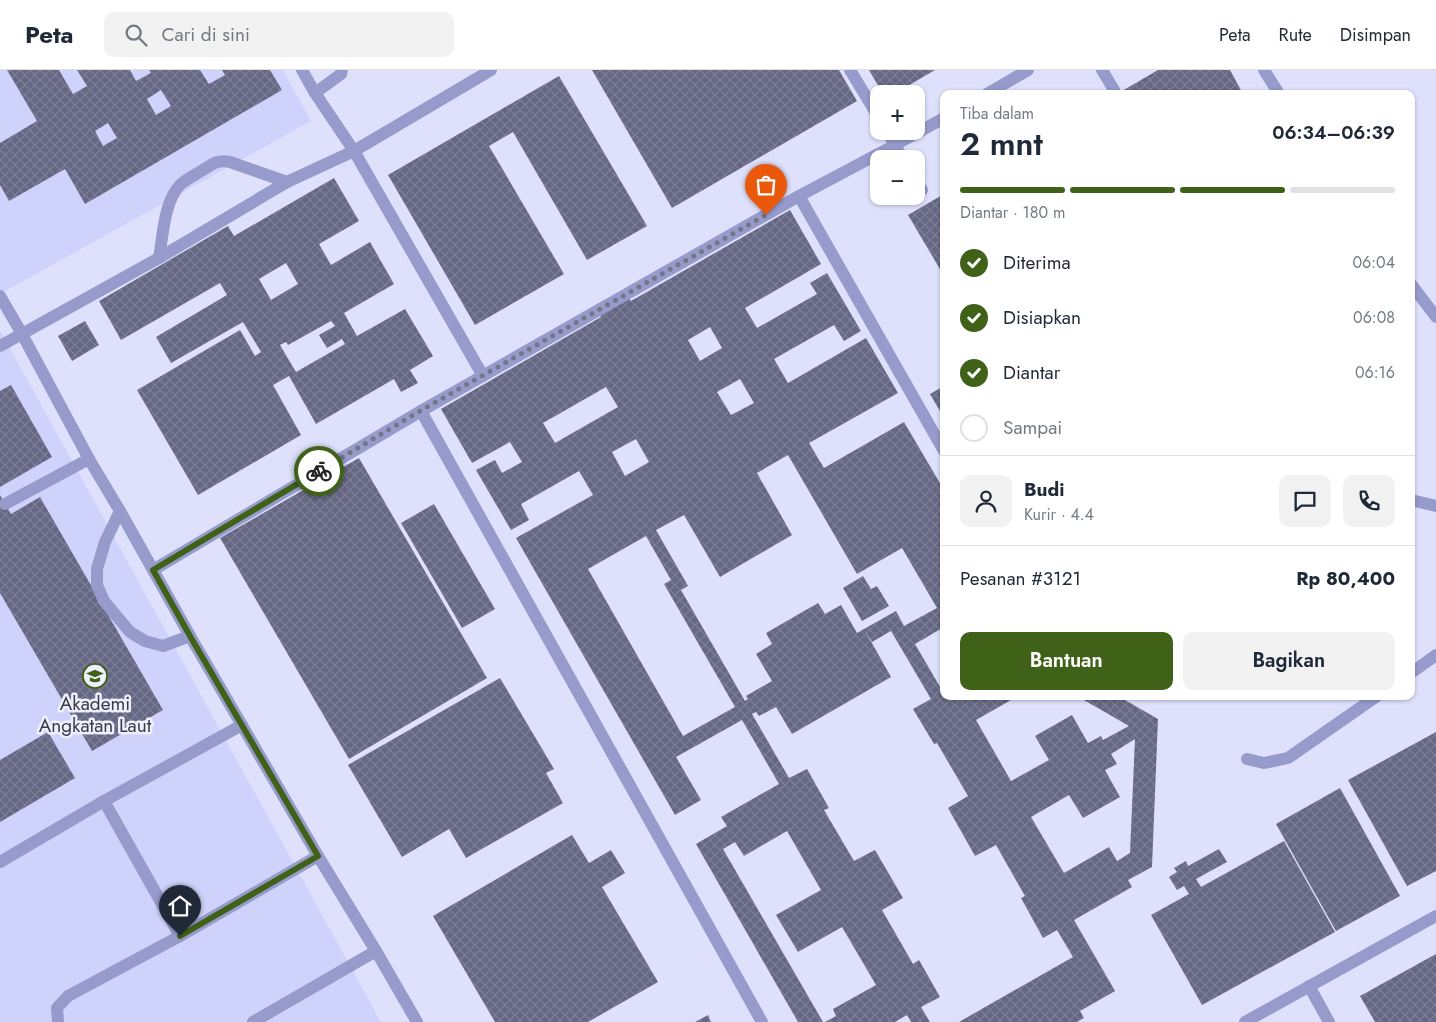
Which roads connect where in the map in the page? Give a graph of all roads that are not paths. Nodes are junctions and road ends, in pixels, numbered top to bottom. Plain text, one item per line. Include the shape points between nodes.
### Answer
1 (302, 70) edge
2 (342, 70) edge
3 (491, 70) edge
4 (850, 70) edge
5 (1028, 70) edge
6 (1102, 70) edge
7 (1264, 70) edge
8 (1001, 90) edge
9 (1114, 90) dead end
10 (1276, 90) edge
11 (315, 93) junction
12 (870, 103) edge
13 (940, 120) edge
14 (892, 140) edge
15 (895, 146) junction
16 (897, 150) edge
17 (354, 151) junction
18 (287, 182) junction
19 (799, 196) junction
20 (159, 258) junction
21 (1415, 289) edge
22 (0, 296) edge
23 (1436, 317) edge
24 (22, 334) junction
25 (0, 346) edge
26 (483, 376) junction
27 (420, 411) junction
28 (940, 444) edge
29 (89, 459) junction
30 (1415, 501) edge
31 (5, 504) dead end
32 (1436, 506) edge
33 (120, 511) junction
34 (153, 570) junction
35 (190, 636) junction
36 (1436, 655) edge
37 (1415, 670) edge
38 (1371, 700) edge
39 (242, 725) junction
40 (1247, 758) dead end
41 (104, 801) junction
42 (318, 856) junction
43 (0, 862) edge
44 (1436, 916) edge
45 (180, 936) junction
46 (376, 951) junction
47 (1309, 986) junction
48 (58, 1022) edge
49 (254, 1022) edge
50 (418, 1022) edge
51 (762, 1022) edge
52 (1245, 1022) edge
53 (1329, 1022) edge

1 - 11 lane
2 - 11 lane
3 - 17 lane
4 - 12 lane
5 - 8 lane
6 - 9 lane
7 - 10 lane
11 - 17 lane
13 - 15 lane
14 - 15 lane
15 - 16 lane
15 - 19 lane
17 - 18 lane
17 - 26 lane
18 - 20 lane
18 - 20 lane via 230,162 215,163 181,184 172,196
19 - 26 lane
19 - 28 lane
20 - 24 lane
21 - 23 lane
22 - 24 lane
24 - 25 lane
24 - 29 lane
26 - 27 lane
27 - 34 lane
27 - 51 lane
29 - 31 lane
29 - 33 lane
30 - 32 lane
33 - 34 lane
33 - 35 lane via 105,542 97,569 97,585 104,601 130,632 145,641 163,646
34 - 35 lane
35 - 39 lane
36 - 37 lane
38 - 40 lane via 1288,758 1264,763
39 - 41 lane
39 - 42 lane
41 - 43 lane
41 - 45 lane
42 - 45 lane
42 - 46 lane
44 - 47 lane
45 - 48 lane via 68,996 57,1008
46 - 49 lane
46 - 50 lane
47 - 52 lane
47 - 53 lane

